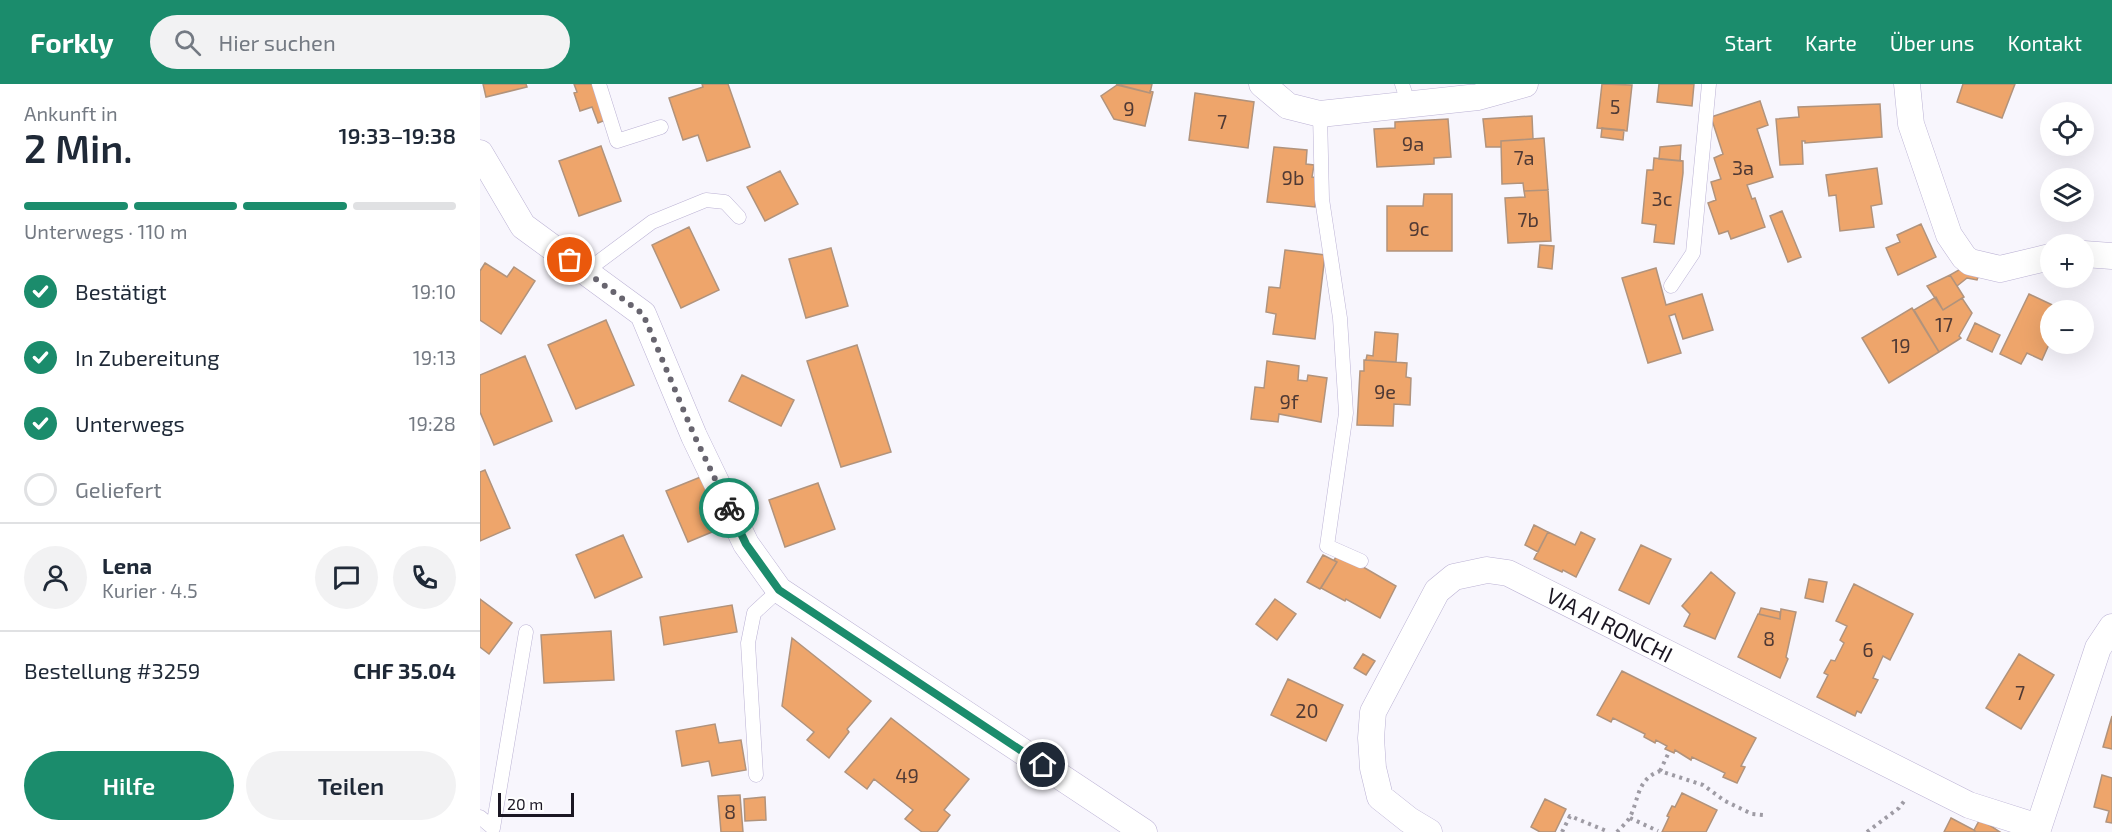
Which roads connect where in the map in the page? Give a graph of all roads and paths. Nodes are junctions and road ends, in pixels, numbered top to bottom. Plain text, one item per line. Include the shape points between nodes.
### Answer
1 (599, 84) edge
2 (1263, 84) edge
3 (1709, 84) edge
4 (1907, 84) edge
5 (1521, 85) edge
6 (1405, 94) edge
7 (1320, 114) junction
8 (661, 127) dead end
9 (480, 153) edge
10 (739, 218) dead end
11 (2094, 255) edge
12 (2112, 256) edge
13 (2040, 259) edge
14 (585, 272) junction
15 (1671, 286) dead end
16 (1361, 561) dead end
17 (779, 590) junction
18 (2112, 627) edge
19 (526, 632) dead end
20 (1669, 752) dead end
21 (1660, 771) junction
22 (756, 775) dead end
23 (1920, 780) junction
24 (1763, 815) dead end
25 (480, 818) edge
26 (1630, 818) junction
27 (2037, 830) edge
28 (1658, 831) edge
29 (1144, 832) edge
30 (1429, 832) edge
31 (1562, 832) edge
32 (1609, 832) edge
33 (1617, 832) edge
34 (1867, 832) edge

1 - 8 lane via 617,141
2 - 7 street via 1288,106
3 - 15 lane via 1693,253
4 - 13 street via 1911,124 1949,235 1964,257 2000,269
5 - 6 street via 1478,97
6 - 7 street
7 - 16 lane via 1323,199 1340,318 1346,412 1327,546
9 - 14 street via 523,226
10 - 14 lane via 725,202 706,200 652,222
11 - 12 street
14 - 17 street via 643,314 746,544
17 - 22 lane via 754,613 748,643
17 - 29 street
18 - 27 street via 2098,648
19 - 25 lane via 493,828
20 - 21 path
21 - 24 path via 1703,785 1755,816
21 - 26 path via 1641,785
23 - 27 street, VIA AI RONCHI via 1969,805
23 - 30 street, VIA AI RONCHI via 1508,573 1486,570 1454,577 1437,591 1373,712 1371,748 1380,797
23 - 34 path via 1899,808
26 - 28 path
26 - 33 path
31 - 32 path via 1570,816

